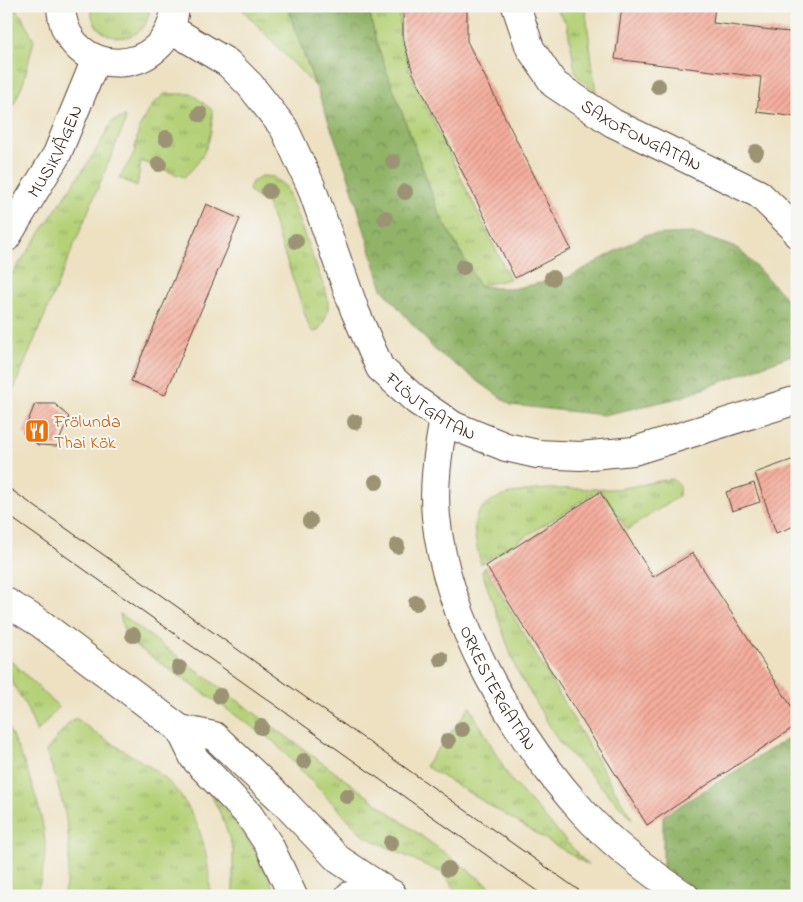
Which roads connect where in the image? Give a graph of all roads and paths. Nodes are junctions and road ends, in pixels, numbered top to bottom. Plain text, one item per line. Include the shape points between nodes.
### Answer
1 (61, 6) edge
2 (516, 6) edge
3 (173, 17) edge
4 (96, 59) junction
5 (797, 234) edge
6 (6, 238) edge
7 (797, 400) edge
8 (444, 419) junction
9 (6, 602) edge
10 (180, 729) junction
11 (394, 894) edge
12 (293, 896) edge
13 (349, 896) edge
14 (685, 896) edge

1 - 4 street via 66,30 84,52
2 - 5 street, SAXOFONGATAN via 530,48 554,84 613,123 759,194
3 - 4 street via 165,40 146,57 121,64
3 - 8 street, FLÖJTGATAN via 228,63 284,128 311,186 355,311 380,368 417,401
4 - 6 street, MUSIKVÄGEN via 57,154
7 - 8 street, FLÖJTGATAN via 634,451 580,456 537,454 506,447
8 - 14 street, ORKESTERGATAN via 436,460 436,516 443,557 478,656 547,769 584,813 635,860
9 - 10 street via 40,623
10 - 11 street via 214,736 338,859
10 - 12 street via 194,758 249,815 269,844
11 - 13 street via 372,892

